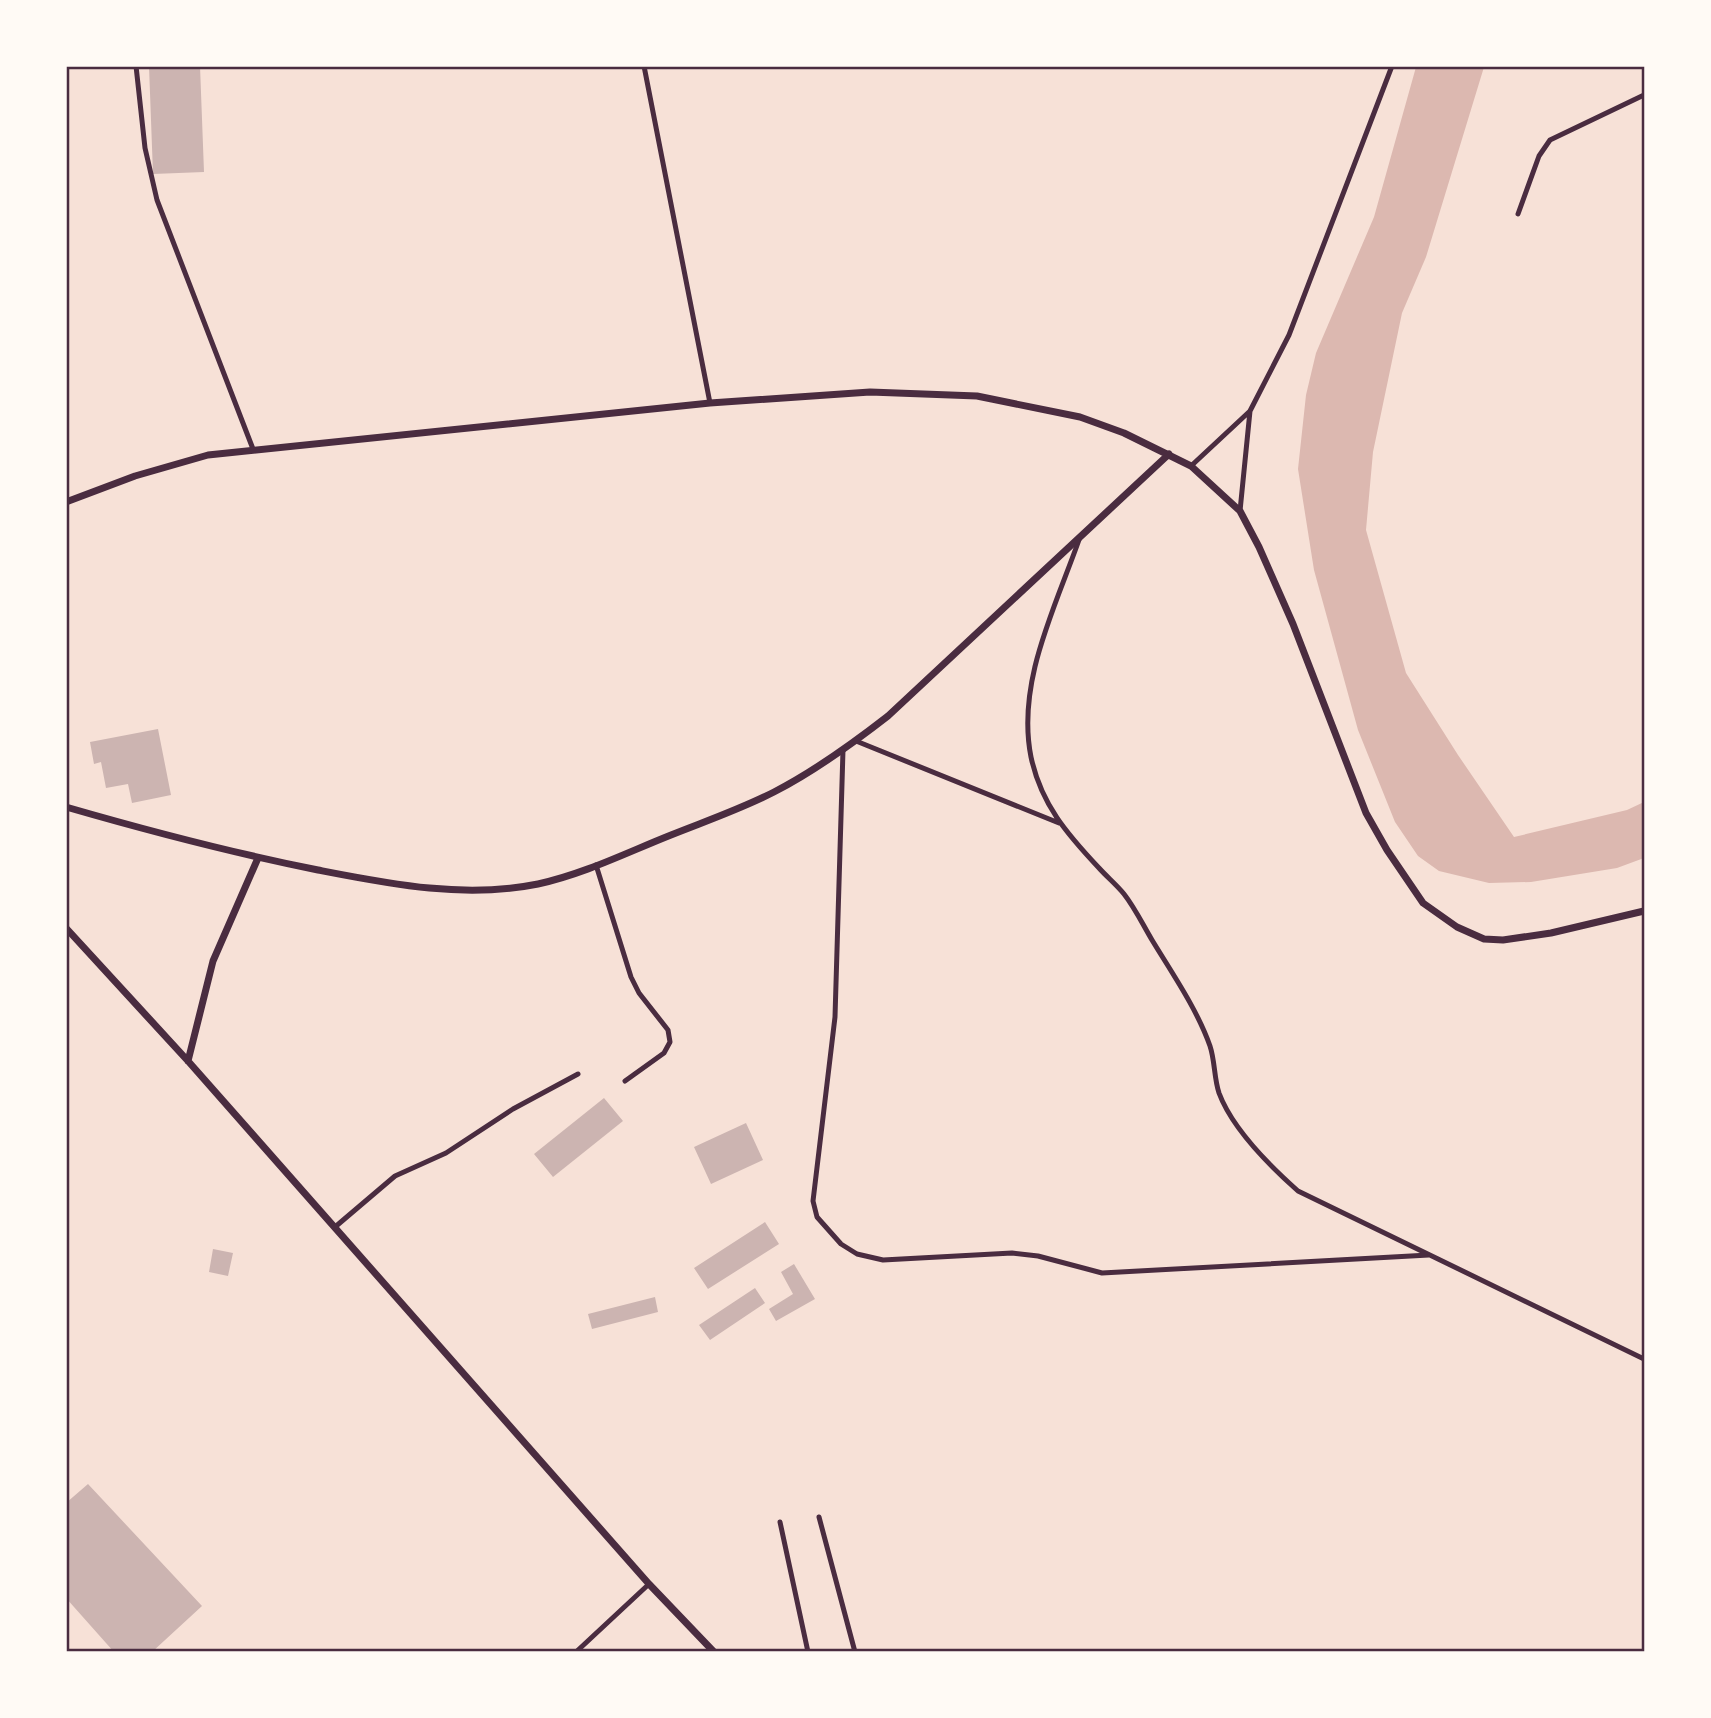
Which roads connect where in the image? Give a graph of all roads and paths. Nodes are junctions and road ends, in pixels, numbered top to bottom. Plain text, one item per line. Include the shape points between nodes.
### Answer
1 (136, 66) edge
2 (644, 66) edge
3 (1392, 66) edge
4 (1644, 95) edge
5 (1518, 214) dead end
6 (710, 403) junction
7 (1250, 411) junction
8 (253, 449) junction
9 (1169, 454) junction
10 (1191, 466) junction
11 (66, 502) edge
12 (1240, 511) junction
13 (1081, 535) junction
14 (856, 741) junction
15 (843, 750) junction
16 (66, 807) edge
17 (1059, 823) junction
18 (258, 858) junction
19 (596, 865) junction
20 (1644, 911) edge
21 (66, 928) edge
22 (188, 1060) junction
23 (578, 1074) dead end
24 (625, 1081) dead end
25 (335, 1227) junction
26 (1430, 1255) junction
27 (1644, 1359) edge
28 (820, 1517) dead end
29 (780, 1522) dead end
30 (649, 1584) junction
31 (576, 1651) edge
32 (714, 1651) edge
33 (808, 1651) edge
34 (855, 1651) edge

1 - 8 lane via 145,148 157,200
2 - 6 lane
3 - 7 lane via 1289,335
4 - 5 lane via 1550,140 1539,156
6 - 8 street
6 - 9 street via 870,392 977,396 1080,417
7 - 10 lane
7 - 12 lane
8 - 11 street via 173,464
9 - 10 street
9 - 13 street
10 - 12 street
12 - 20 street via 1293,624 1366,813 1423,902 1457,927 1484,939 1503,940
13 - 14 street
13 - 17 lane via 1036,661 1031,689 1031,755 1040,787
14 - 15 street
14 - 17 lane
15 - 19 street via 740,808
15 - 26 lane via 835,1017 813,1201 817,1217 841,1244 857,1254 883,1260 1013,1254 1102,1273
16 - 18 street
17 - 26 lane via 1125,895 1202,1028 1219,1094 1266,1162 1298,1191
18 - 19 street via 443,890 537,884
18 - 22 street via 213,961
19 - 24 lane via 631,977 668,1030 670,1042 664,1053
21 - 22 street
22 - 25 street
23 - 25 lane via 446,1153 395,1176
25 - 30 street
26 - 27 lane
28 - 34 lane
29 - 33 lane
30 - 31 lane
30 - 32 street

